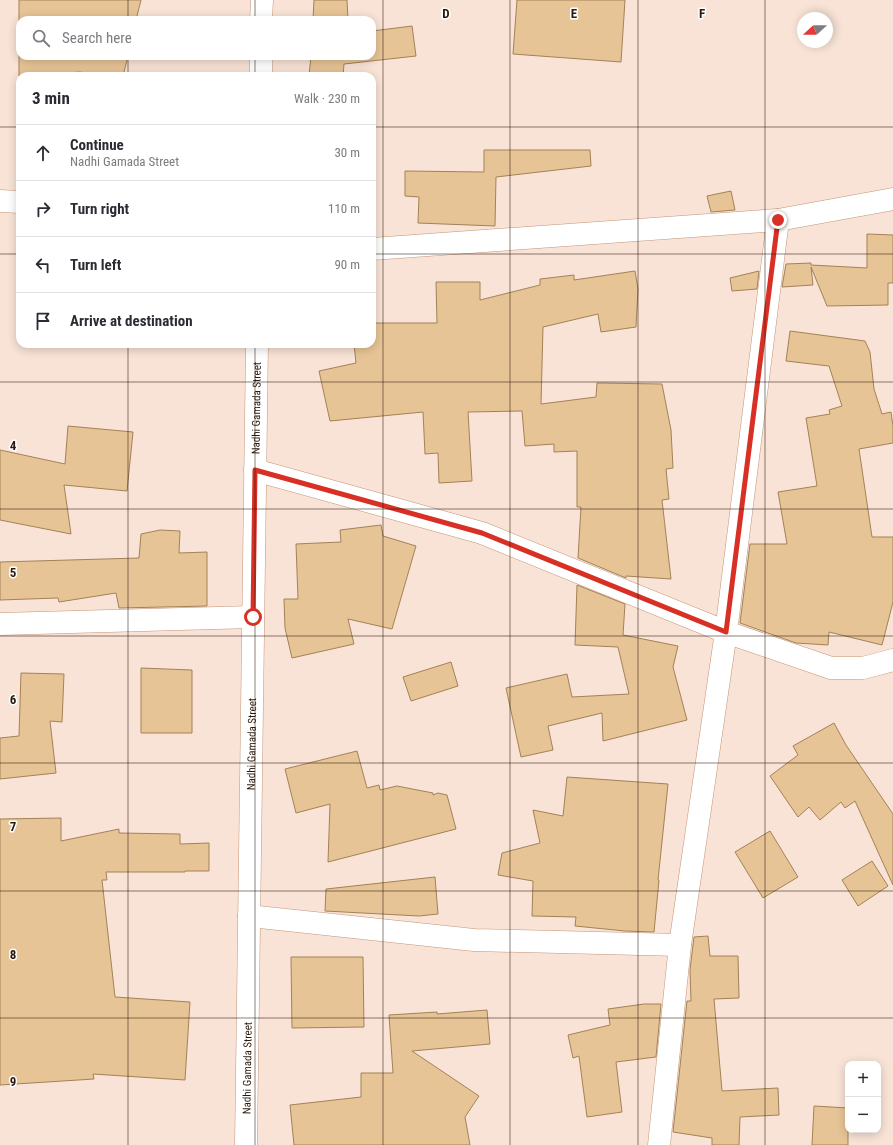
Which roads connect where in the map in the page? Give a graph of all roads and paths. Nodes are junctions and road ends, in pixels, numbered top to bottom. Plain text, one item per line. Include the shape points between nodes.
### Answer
1 (262, 0) edge
2 (261, 16) edge
3 (261, 60) edge
4 (260, 72) edge
5 (893, 199) edge
6 (0, 201) edge
7 (16, 202) edge
8 (778, 220) junction
9 (376, 249) edge
10 (257, 348) edge
11 (255, 470) junction
12 (253, 617) junction
13 (0, 624) edge
14 (726, 632) junction
15 (893, 660) edge
16 (249, 916) junction
17 (680, 944) junction
18 (246, 1145) edge
19 (659, 1145) edge

1 - 2 street
3 - 4 street
5 - 8 street
6 - 7 street
8 - 9 street
8 - 14 street
10 - 11 street, Nadhi Gamada Street
11 - 12 street, Nadhi Gamada Street
11 - 14 street via 482,533
12 - 13 street
12 - 16 street, Nadhi Gamada Street
14 - 15 street via 831,668 863,668
14 - 17 street
16 - 17 street via 474,940
16 - 18 street, Nadhi Gamada Street
17 - 19 street

